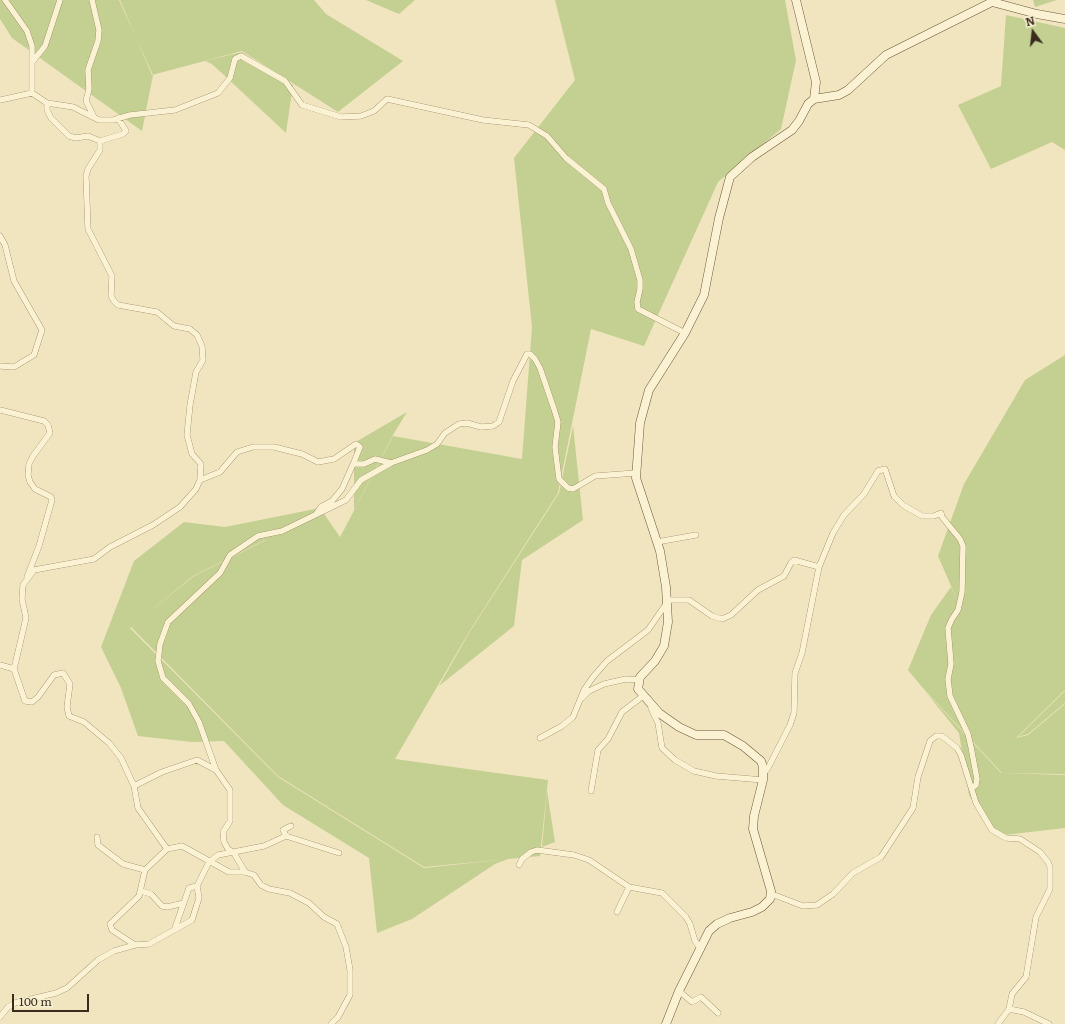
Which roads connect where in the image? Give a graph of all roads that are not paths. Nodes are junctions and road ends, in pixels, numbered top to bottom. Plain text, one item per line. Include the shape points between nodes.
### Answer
1 (5, 0) edge
2 (60, 0) edge
3 (92, 0) edge
4 (796, 0) edge
5 (1065, 18) edge
6 (33, 62) junction
7 (32, 93) junction
8 (814, 99) junction
9 (0, 100) edge
10 (86, 101) junction
11 (47, 103) junction
12 (76, 108) junction
13 (118, 118) junction
14 (96, 119) junction
15 (100, 141) junction
16 (0, 236) edge
17 (685, 333) junction
18 (0, 366) edge
19 (0, 410) edge
20 (354, 462) junction
21 (392, 462) junction
22 (636, 473) junction
23 (200, 480) junction
24 (315, 516) junction
25 (696, 535) dead end
26 (657, 542) junction
27 (819, 567) junction
28 (24, 585) junction
29 (666, 602) junction
30 (0, 665) edge
31 (14, 669) junction
32 (638, 680) junction
33 (643, 696) junction
34 (579, 702) junction
35 (650, 704) junction
36 (540, 738) dead end
37 (216, 770) junction
38 (763, 777) junction
39 (134, 786) junction
40 (972, 788) junction
41 (591, 791) dead end
42 (291, 826) dead end
43 (286, 836) junction
44 (97, 837) dead end
45 (167, 849) junction
46 (234, 853) junction
47 (339, 853) dead end
48 (208, 862) junction
49 (519, 865) dead end
50 (145, 870) junction
51 (245, 872) junction
52 (197, 886) junction
53 (629, 887) junction
54 (142, 891) junction
55 (771, 895) junction
56 (184, 903) junction
57 (617, 912) dead end
58 (175, 928) junction
59 (135, 945) junction
60 (701, 948) junction
61 (679, 991) junction
62 (1009, 1009) junction
63 (718, 1013) dead end
64 (0, 1017) edge
65 (331, 1024) edge
66 (666, 1024) edge
67 (998, 1024) edge
68 (1049, 1024) edge

1 - 6 street via 26,31 32,46
2 - 6 street via 45,46
3 - 10 street via 99,30 88,70 90,89
4 - 8 street via 816,82
5 - 8 street via 1037,14 992,2 886,55 848,90 839,95
6 - 7 street
7 - 9 street
7 - 11 street
8 - 17 street via 792,130 752,157 730,176 706,287 696,315
10 - 12 street
10 - 14 street
11 - 12 street
11 - 15 street via 51,118 69,136 88,136
12 - 14 street
13 - 14 street
13 - 15 street via 126,131
13 - 17 street via 175,110 198,99 214,96 230,78 235,59 241,56 285,81 302,104 341,117 362,116 374,112 387,99 483,120 529,125 547,136 571,163 604,189 608,204 631,248 640,280 636,302 638,308
15 - 23 street via 100,150 86,176 88,229 112,276 114,301 157,312 174,326 190,329 197,335 204,350 203,360 196,372 186,435 192,454 201,464
16 - 18 street via 14,281 42,330 34,355 14,367
17 - 22 street via 646,397 640,423
19 - 28 street via 44,421 50,433 32,456 29,464 30,482 35,489 52,500 40,546
20 - 21 street via 359,465 375,459
20 - 23 street via 360,447 358,445 352,446 334,459 318,462 302,454 261,446 237,452 220,472
20 - 24 street via 342,489 332,501 321,507
21 - 22 street via 427,450 437,444 445,433 460,424 487,427 499,422 513,381 527,354 530,354 540,368 558,422 555,447 559,479 568,488 574,489 595,476
21 - 24 street via 361,480 346,500
22 - 26 street via 639,490
23 - 28 street via 196,489 180,507 153,525 110,547 94,559 34,570
24 - 37 street via 282,531 258,536 230,555 220,573 168,622 160,644 158,660 163,678 189,704 199,722
25 - 26 street
26 - 29 street
27 - 29 street via 794,560 784,576 758,590 731,615 722,619 712,616 689,600
27 - 38 street via 802,653 795,673 794,713 790,726
27 - 40 street via 833,533 844,515 864,494 878,471 886,469 894,496 903,505 922,516 941,513 942,518 960,539 962,592 958,610 948,628 951,664 948,679 950,696 968,734 971,747 977,779 976,785
28 - 31 street via 22,599 26,618
29 - 32 street via 668,628 664,646
29 - 34 street via 648,630 607,661 588,683
30 - 31 street
31 - 39 street via 25,701 32,702 54,674 63,673 70,684 67,707 69,716 84,722 109,742 121,758
32 - 33 street via 638,689
32 - 34 street via 626,679 604,684 589,691
33 - 35 street
33 - 41 street via 622,712 608,739 598,750
34 - 36 street via 570,720
35 - 38 street via 670,721 692,734 720,734 729,737 759,758 763,764
35 - 38 street via 658,723 662,748 675,760 694,771 716,776
37 - 39 street via 198,760 162,772
37 - 46 street via 230,790 230,821 222,832 228,849
38 - 55 street via 753,829 771,887
39 - 45 street via 138,808
40 - 55 street via 957,748 942,736 936,736 930,741 918,777 913,808 881,857 854,873 833,894 817,905 803,906
40 - 62 street via 976,803 992,830 1006,838 1020,839 1040,852 1050,867 1050,889 1032,931 1027,973 1010,998
42 - 43 street via 283,830
43 - 46 street via 269,845 240,849
43 - 47 street
44 - 50 street via 98,845 123,864
45 - 48 street via 182,846
45 - 50 street
46 - 48 street via 218,854
46 - 51 street
48 - 51 street via 229,872
48 - 52 street
49 - 53 street via 522,859 537,850 574,855 589,860
50 - 54 street
51 - 65 street via 254,875 261,885 269,889 290,893 337,924 346,947 350,970 350,995 338,1017
52 - 56 street via 189,888
52 - 58 street via 199,898 192,920
53 - 57 street
53 - 60 street via 662,893 686,917 695,941
54 - 56 street via 150,894 162,906
54 - 59 street via 110,924 112,930
55 - 60 street via 766,904 758,910 716,924
56 - 58 street
58 - 59 street via 149,944
59 - 64 street via 114,951 98,960 67,988 15,1003
60 - 61 street
61 - 63 street via 692,1002 701,997
61 - 66 street
62 - 67 street
62 - 68 street via 1024,1012

